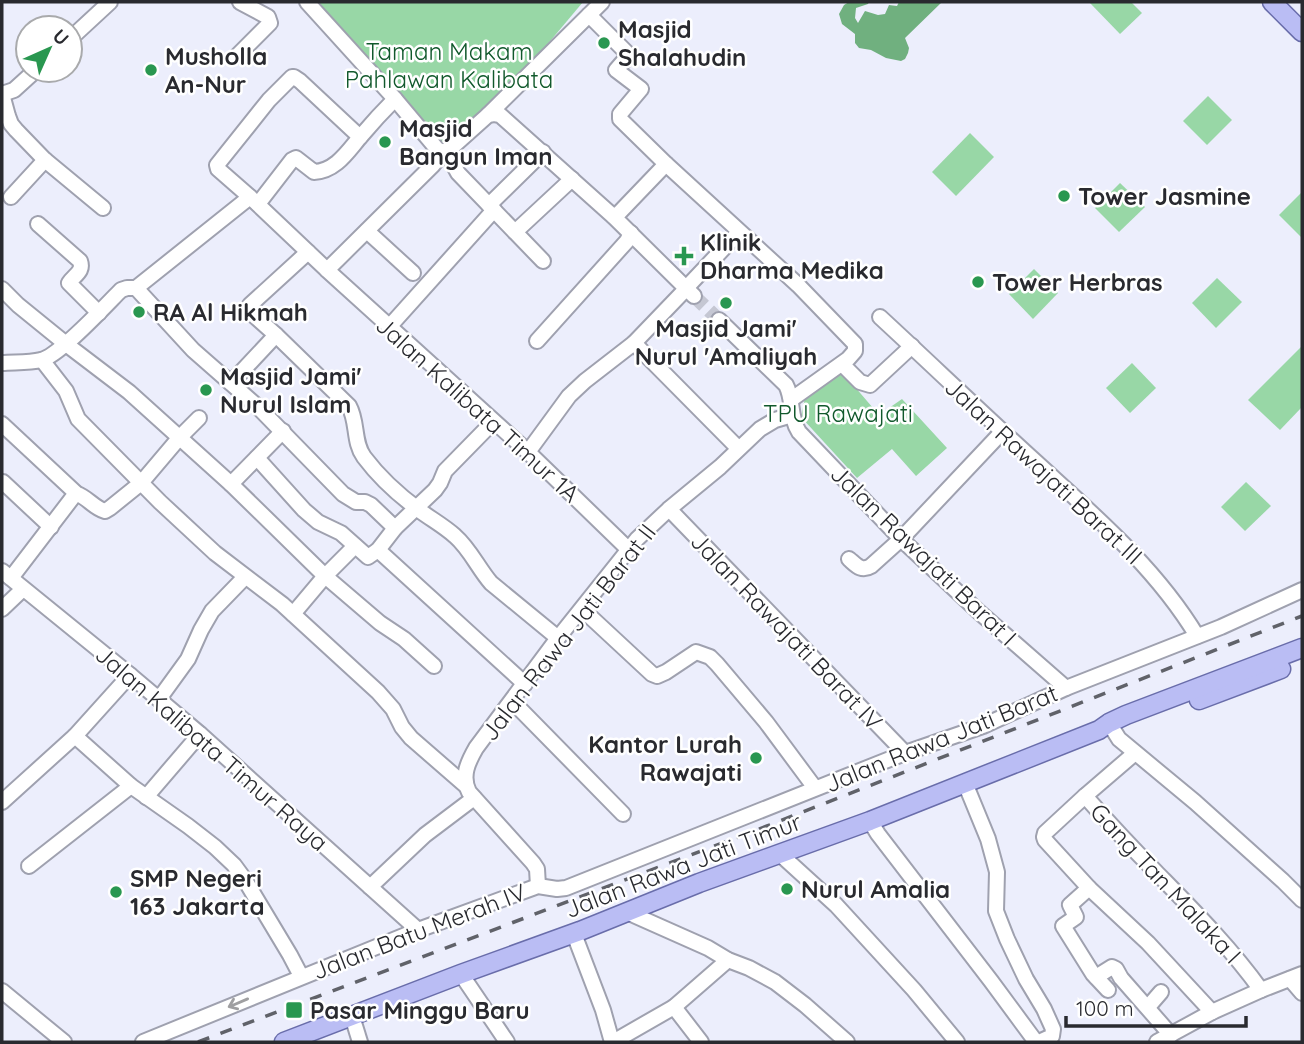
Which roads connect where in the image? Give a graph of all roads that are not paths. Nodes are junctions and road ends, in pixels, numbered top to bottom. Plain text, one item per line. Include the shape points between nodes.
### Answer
1 (110, 2) edge
2 (240, 2) edge
3 (307, 2) edge
4 (602, 2) edge
5 (1272, 2) edge
6 (589, 15) junction
7 (84, 26) edge
8 (1302, 32) edge
9 (237, 56) dead end
10 (21, 84) edge
11 (2, 94) edge
12 (395, 99) junction
13 (488, 116) junction
14 (360, 137) junction
15 (444, 152) junction
16 (543, 152) junction
17 (45, 160) junction
18 (666, 164) junction
19 (572, 179) junction
20 (10, 197) dead end
21 (254, 201) junction
22 (103, 208) dead end
23 (491, 208) junction
24 (614, 217) junction
25 (38, 224) dead end
26 (367, 231) junction
27 (515, 232) junction
28 (739, 232) junction
29 (631, 233) junction
30 (308, 252) junction
31 (543, 261) dead end
32 (327, 270) junction
33 (413, 273) dead end
34 (136, 288) junction
35 (2, 289) edge
36 (690, 292) junction
37 (99, 313) junction
38 (880, 317) dead end
39 (719, 320) tunnel mouth
40 (389, 327) junction
41 (276, 335) junction
42 (537, 341) dead end
43 (635, 343) junction
44 (66, 344) junction
45 (912, 346) junction
46 (42, 360) junction
47 (2, 363) edge
48 (842, 364) junction
49 (231, 383) junction
50 (792, 399) junction
51 (792, 415) junction
52 (199, 418) dead end
53 (493, 422) junction
54 (2, 424) edge
55 (283, 431) junction
56 (1002, 432) junction
57 (180, 437) junction
58 (738, 448) junction
59 (528, 452) junction
60 (257, 458) junction
61 (4, 482) dead end
62 (141, 483) junction
63 (230, 484) junction
64 (77, 494) junction
65 (416, 508) junction
66 (669, 509) junction
67 (51, 527) junction
68 (395, 528) junction
69 (901, 538) junction
70 (355, 546) junction
71 (628, 549) junction
72 (378, 550) junction
73 (849, 559) dead end
74 (6, 575) edge
75 (325, 576) junction
76 (245, 577) junction
77 (23, 589) junction
78 (1302, 590) edge
79 (2, 609) edge
80 (582, 609) junction
81 (293, 614) junction
82 (1197, 636) junction
83 (558, 638) junction
84 (1302, 648) edge
85 (1302, 660) edge
86 (434, 666) dead end
87 (130, 674) junction
88 (525, 684) junction
89 (1066, 688) junction
90 (159, 699) junction
91 (512, 701) junction
92 (1107, 728) junction
93 (200, 734) junction
94 (75, 736) junction
95 (905, 753) junction
96 (1135, 753) junction
97 (965, 783) junction
98 (466, 785) junction
99 (131, 786) junction
100 (815, 788) junction
101 (1085, 796) junction
102 (146, 797) junction
103 (474, 798) junction
104 (2, 802) edge
105 (623, 814) dead end
106 (874, 828) junction
107 (780, 854) junction
108 (29, 866) dead end
109 (538, 886) junction
110 (370, 887) junction
111 (1090, 888) junction
112 (1302, 900) edge
113 (627, 912) junction
114 (418, 929) junction
115 (573, 933) junction
116 (728, 960) junction
117 (461, 974) junction
118 (301, 976) junction
119 (1296, 977) edge
120 (1091, 978) junction
121 (1108, 990) dead end
122 (1261, 990) junction
123 (2, 991) edge
124 (1161, 992) dead end
125 (1302, 993) edge
126 (674, 1007) junction
127 (1147, 1007) junction
128 (1212, 1012) junction
129 (352, 1016) junction
130 (1171, 1035) junction
131 (504, 1041) edge
132 (952, 1041) edge
133 (64, 1042) edge
134 (143, 1042) edge
135 (284, 1042) edge
136 (360, 1042) edge
137 (612, 1042) edge
138 (701, 1042) edge
139 (847, 1042) edge
140 (1037, 1042) edge
141 (1157, 1042) edge

1 - 7 street
2 - 9 street via 270,21
3 - 12 street
4 - 6 street
5 - 8 main road
6 - 13 street
6 - 18 street via 629,55 616,70 641,89 620,119
10 - 11 street
11 - 17 street via 10,124
12 - 14 street
12 - 15 street
13 - 15 street
13 - 16 street via 500,115
14 - 21 street via 341,160 323,172 292,160
14 - 21 street, Jalan Kalibata Timur 1A via 292,77 217,165
15 - 23 street
15 - 26 street
16 - 19 street
16 - 23 street
17 - 20 street
17 - 22 street
18 - 24 street
18 - 28 street
19 - 24 street
19 - 27 street
21 - 30 street, Jalan Kalibata Timur 1A
21 - 34 street
23 - 27 street
23 - 40 street
24 - 29 street
25 - 37 street via 80,261 81,271 69,283
26 - 32 street
26 - 33 street
27 - 31 street
28 - 36 street
28 - 48 street via 853,340 855,351
29 - 36 street
29 - 42 street
30 - 32 street, Jalan Kalibata Timur 1A
30 - 41 street via 249,307
32 - 40 street, Jalan Kalibata Timur 1A
34 - 37 street via 121,290
34 - 49 street
35 - 44 street
36 - 43 street via 684,291
37 - 44 street
38 - 45 street, Jalan Rawajati Barat III
39 - 50 street via 782,379
40 - 53 street, Jalan Kalibata Timur 1A
41 - 49 street
41 - 65 street via 349,406 363,456
43 - 58 street
43 - 59 street via 569,396
44 - 46 street
44 - 57 street
45 - 48 street via 870,385 860,383
45 - 56 street, Jalan Rawajati Barat III
46 - 47 street
46 - 62 street via 66,391 78,419
48 - 50 street
49 - 55 street
50 - 51 street
51 - 58 street, Jalan Rawa Jati Barat II via 768,423
51 - 69 street, Jalan Rawajati Barat I via 799,432
52 - 57 street
53 - 59 street, Jalan Kalibata Timur 1A
53 - 65 street
54 - 64 street
55 - 60 street
55 - 68 street via 343,494 371,505
56 - 69 street
56 - 82 street, Jalan Rawajati Barat III via 1120,540 1167,592
57 - 62 street
57 - 63 street
58 - 66 street, Jalan Rawa Jati Barat II
59 - 71 street, Jalan Kalibata Timur 1A
60 - 63 street
60 - 70 street via 304,510
61 - 67 street
62 - 64 street via 105,511
62 - 76 street
63 - 75 street
64 - 67 street
65 - 68 street
65 - 83 street via 455,536 491,583
66 - 71 street, Jalan Rawa Jati Barat II
66 - 95 street, Jalan Rawajati Barat IV
67 - 74 street
68 - 72 street
69 - 73 street via 867,568
69 - 89 street, Jalan Rawajati Barat I
70 - 72 street via 368,556
70 - 75 street
71 - 80 street, Jalan Rawa Jati Barat II
72 - 88 street
74 - 77 street, Jalan Kalibata Timur Raya
75 - 81 street
75 - 86 street
76 - 81 street
76 - 90 street via 212,611 188,659
77 - 79 street
77 - 87 street, Jalan Kalibata Timur Raya
78 - 82 street, Jalan Rawa Jati Barat
80 - 83 street, Jalan Rawa Jati Barat II
80 - 100 street via 657,676 696,652 710,657
81 - 98 street via 378,692 411,738
82 - 89 street, Jalan Rawa Jati Barat
83 - 88 street, Jalan Rawa Jati Barat II
84 - 92 main road, Jalan Rawa Jati Timur
85 - 92 main road, Jalan Rawa Jati Timur via 1241,685
87 - 90 street, Jalan Kalibata Timur Raya
87 - 94 street
88 - 91 street, Jalan Rawa Jati Barat II
89 - 95 street, Jalan Rawa Jati Barat via 983,726
90 - 93 street, Jalan Kalibata Timur Raya
91 - 98 street, Jalan Rawa Jati Barat II via 469,761
91 - 105 street
92 - 96 street
92 - 97 main road, Jalan Rawa Jati Timur
93 - 102 street
93 - 110 street, Jalan Kalibata Timur Raya
94 - 99 street
94 - 104 street
95 - 100 street, Jalan Rawa Jati Barat
96 - 101 street, Gang Tan Malaka I
96 - 112 street
97 - 106 main road, Jalan Rawa Jati Timur
97 - 140 street via 997,872 996,911 1052,1029 1052,1036
98 - 103 street
99 - 102 street
99 - 108 street
100 - 109 street, Jalan Rawa Jati Barat via 566,888
101 - 111 street via 1044,837
101 - 122 street, Gang Tan Malaka I via 1220,938
102 - 118 street via 234,865
103 - 109 street via 533,863
103 - 110 street via 425,835
106 - 107 main road, Jalan Rawa Jati Timur
106 - 140 street
107 - 113 main road, Jalan Rawa Jati Timur
107 - 132 street via 836,905 914,990
109 - 114 street, Jalan Batu Merah IV
110 - 114 street, Jalan Kalibata Timur Raya
111 - 120 street via 1070,905 1076,917 1063,926
111 - 128 street
113 - 115 main road, Jalan Rawa Jati Timur
113 - 116 street
114 - 118 street, Jalan Batu Merah IV
115 - 117 main road, Jalan Rawa Jati Timur
115 - 137 street
116 - 126 street
116 - 139 street via 775,982
117 - 129 main road, Jalan Rawa Jati Timur
117 - 131 street
118 -> 134 street, Jalan Batu Merah IV
119 - 122 street
119 - 125 street
120 - 121 street
120 - 127 street via 1114,967
122 - 128 street
123 - 133 street
124 - 127 street
126 - 137 street
126 - 138 street
127 - 130 street
128 - 130 street
129 - 135 main road, Jalan Rawa Jati Timur
129 - 136 street
130 - 141 street

